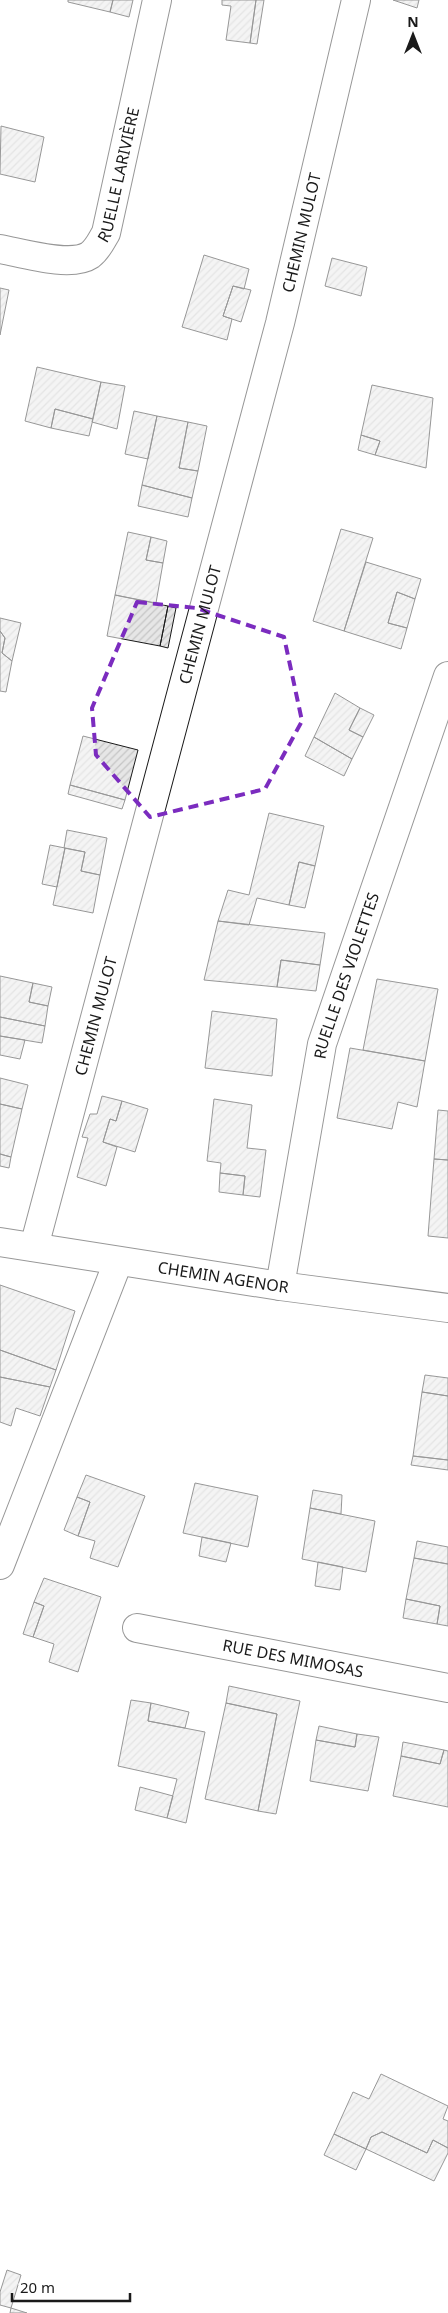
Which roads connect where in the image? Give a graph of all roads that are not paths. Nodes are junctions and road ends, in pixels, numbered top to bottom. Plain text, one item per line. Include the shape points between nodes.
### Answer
1 (157, 0) edge
2 (356, 0) edge
3 (0, 249) edge
4 (448, 676) edge
5 (0, 1242) edge
6 (34, 1247) junction
7 (118, 1262) junction
8 (280, 1286) junction
9 (448, 1308) edge
10 (0, 1564) edge
11 (137, 1628) dead end
12 (448, 1688) edge

1 - 3 street, RUELLE LARIVIÈRE via 106,233 98,247 89,256 76,260
2 - 6 street, CHEMIN MULOT via 280,323
4 - 8 street, RUELLE DES VIOLETTES via 322,1044
5 - 6 street, CHEMIN AGENOR
6 - 7 street, CHEMIN AGENOR
7 - 8 street, CHEMIN AGENOR
7 - 10 street
8 - 9 street, CHEMIN AGENOR
11 - 12 street, RUE DES MIMOSAS

